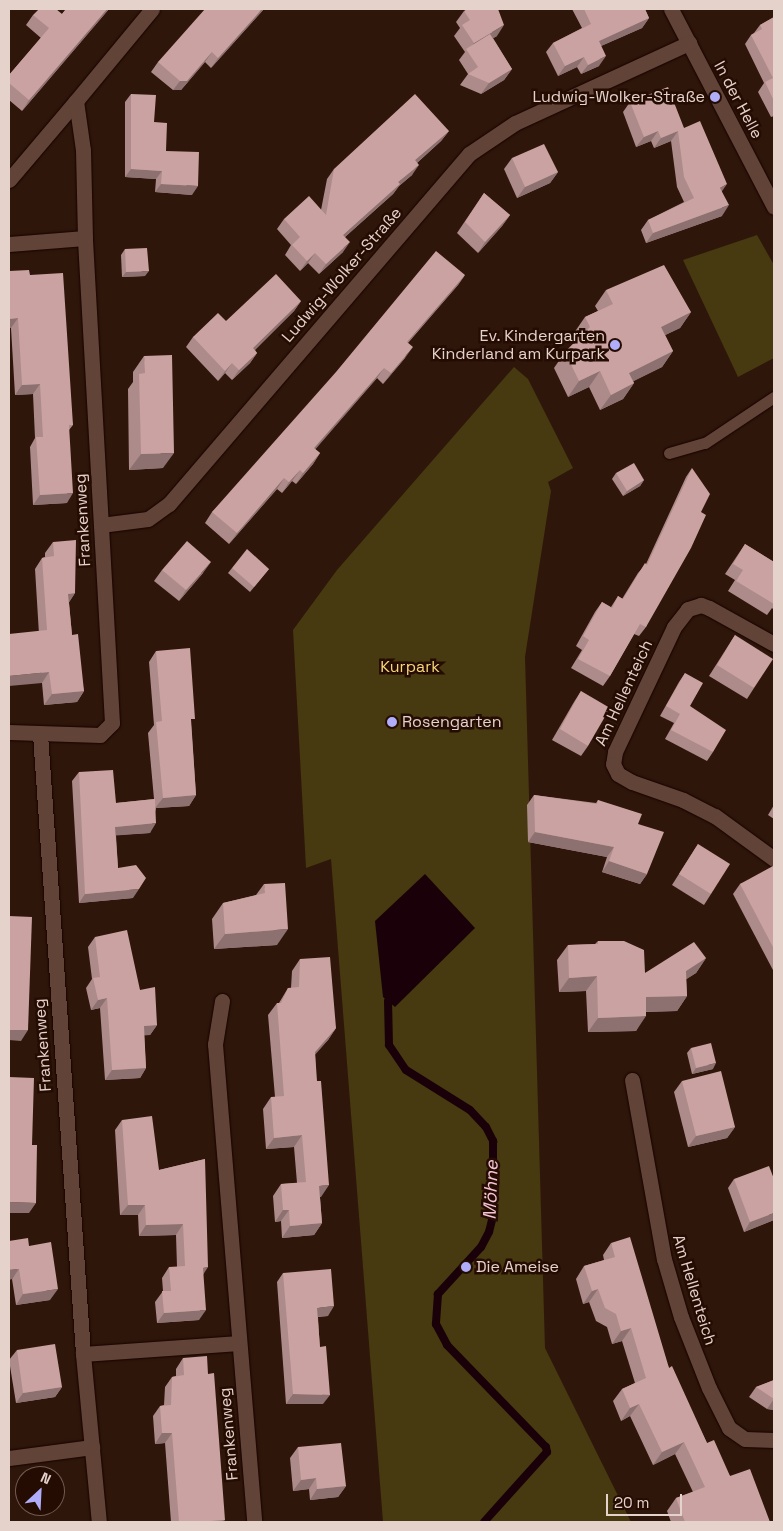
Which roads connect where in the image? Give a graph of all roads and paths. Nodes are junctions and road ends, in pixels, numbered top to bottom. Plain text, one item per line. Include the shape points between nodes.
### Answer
1 (152, 9) edge
2 (676, 10) edge
3 (689, 43) junction
4 (76, 101) junction
5 (9, 180) edge
6 (774, 207) edge
7 (85, 238) junction
8 (9, 244) edge
9 (774, 397) edge
10 (669, 453) dead end
11 (101, 525) junction
12 (774, 644) edge
13 (9, 732) edge
14 (40, 734) junction
15 (774, 859) edge
16 (222, 1001) dead end
17 (632, 1080) dead end
18 (239, 1343) junction
19 (83, 1354) junction
20 (774, 1440) edge
21 (92, 1447) junction
22 (9, 1458) edge
23 (99, 1522) edge
24 (254, 1522) edge

1 - 4 street
2 - 3 street, In der Helle
3 - 6 street, In der Helle
3 - 11 street, Ludwig-Wolker-Straße via 515,123 469,154 169,504 148,520
4 - 5 street
4 - 7 street, Frankenweg via 83,150
7 - 8 street
7 - 11 street, Frankenweg
9 - 10 lane via 705,443
11 - 14 street, Frankenweg via 112,723 100,735
12 - 15 street, Am Hellenteich via 709,608 688,609 674,628 612,764 618,774 632,782 683,800 715,816
13 - 14 street, Frankenweg
14 - 19 street, Frankenweg
16 - 18 street, Frankenweg via 215,1044
17 - 20 street, Am Hellenteich via 664,1259 681,1317 729,1428 745,1439
18 - 19 street
18 - 24 street, Frankenweg
19 - 21 street, Frankenweg
21 - 22 street
21 - 23 street, Frankenweg

